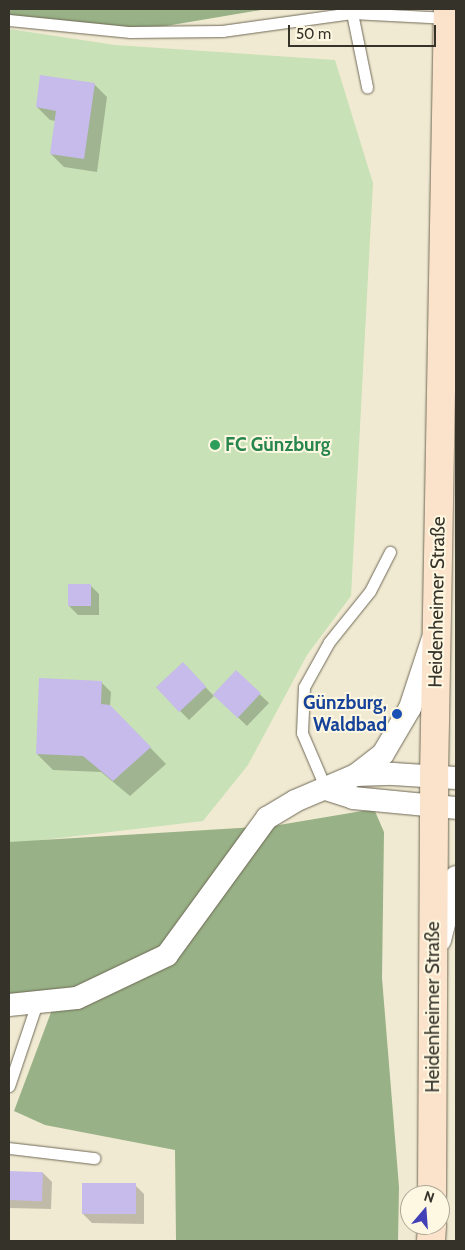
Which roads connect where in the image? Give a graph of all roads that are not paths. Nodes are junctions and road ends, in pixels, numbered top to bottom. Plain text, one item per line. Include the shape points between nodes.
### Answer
1 (352, 13) junction
2 (448, 13) edge
3 (9, 20) edge
4 (367, 87) dead end
5 (390, 552) dead end
6 (436, 625) junction
7 (356, 775) junction
8 (445, 778) edge
9 (326, 789) junction
10 (445, 806) edge
11 (456, 877) edge
12 (433, 965) junction
13 (37, 1003) junction
14 (9, 1005) edge
15 (9, 1086) edge
16 (9, 1148) edge
17 (94, 1158) dead end
18 (432, 1185) edge

1 - 2 lane
1 - 3 lane via 222,31 130,32
1 - 4 lane
2 - 6 main road, Heidenheimer Straße
5 - 9 lane via 370,591 329,642 304,687 302,733
6 - 7 street via 410,708 383,754
6 - 8 main road, Heidenheimer Straße
7 - 8 street
7 - 9 street
8 - 10 main road, Heidenheimer Straße
9 - 10 street via 353,798
9 - 13 street via 295,801 267,818 167,955 77,998
10 - 12 main road, Heidenheimer Straße
11 - 12 street
12 - 18 main road, Heidenheimer Straße
13 - 14 street
13 - 15 lane
16 - 17 lane

